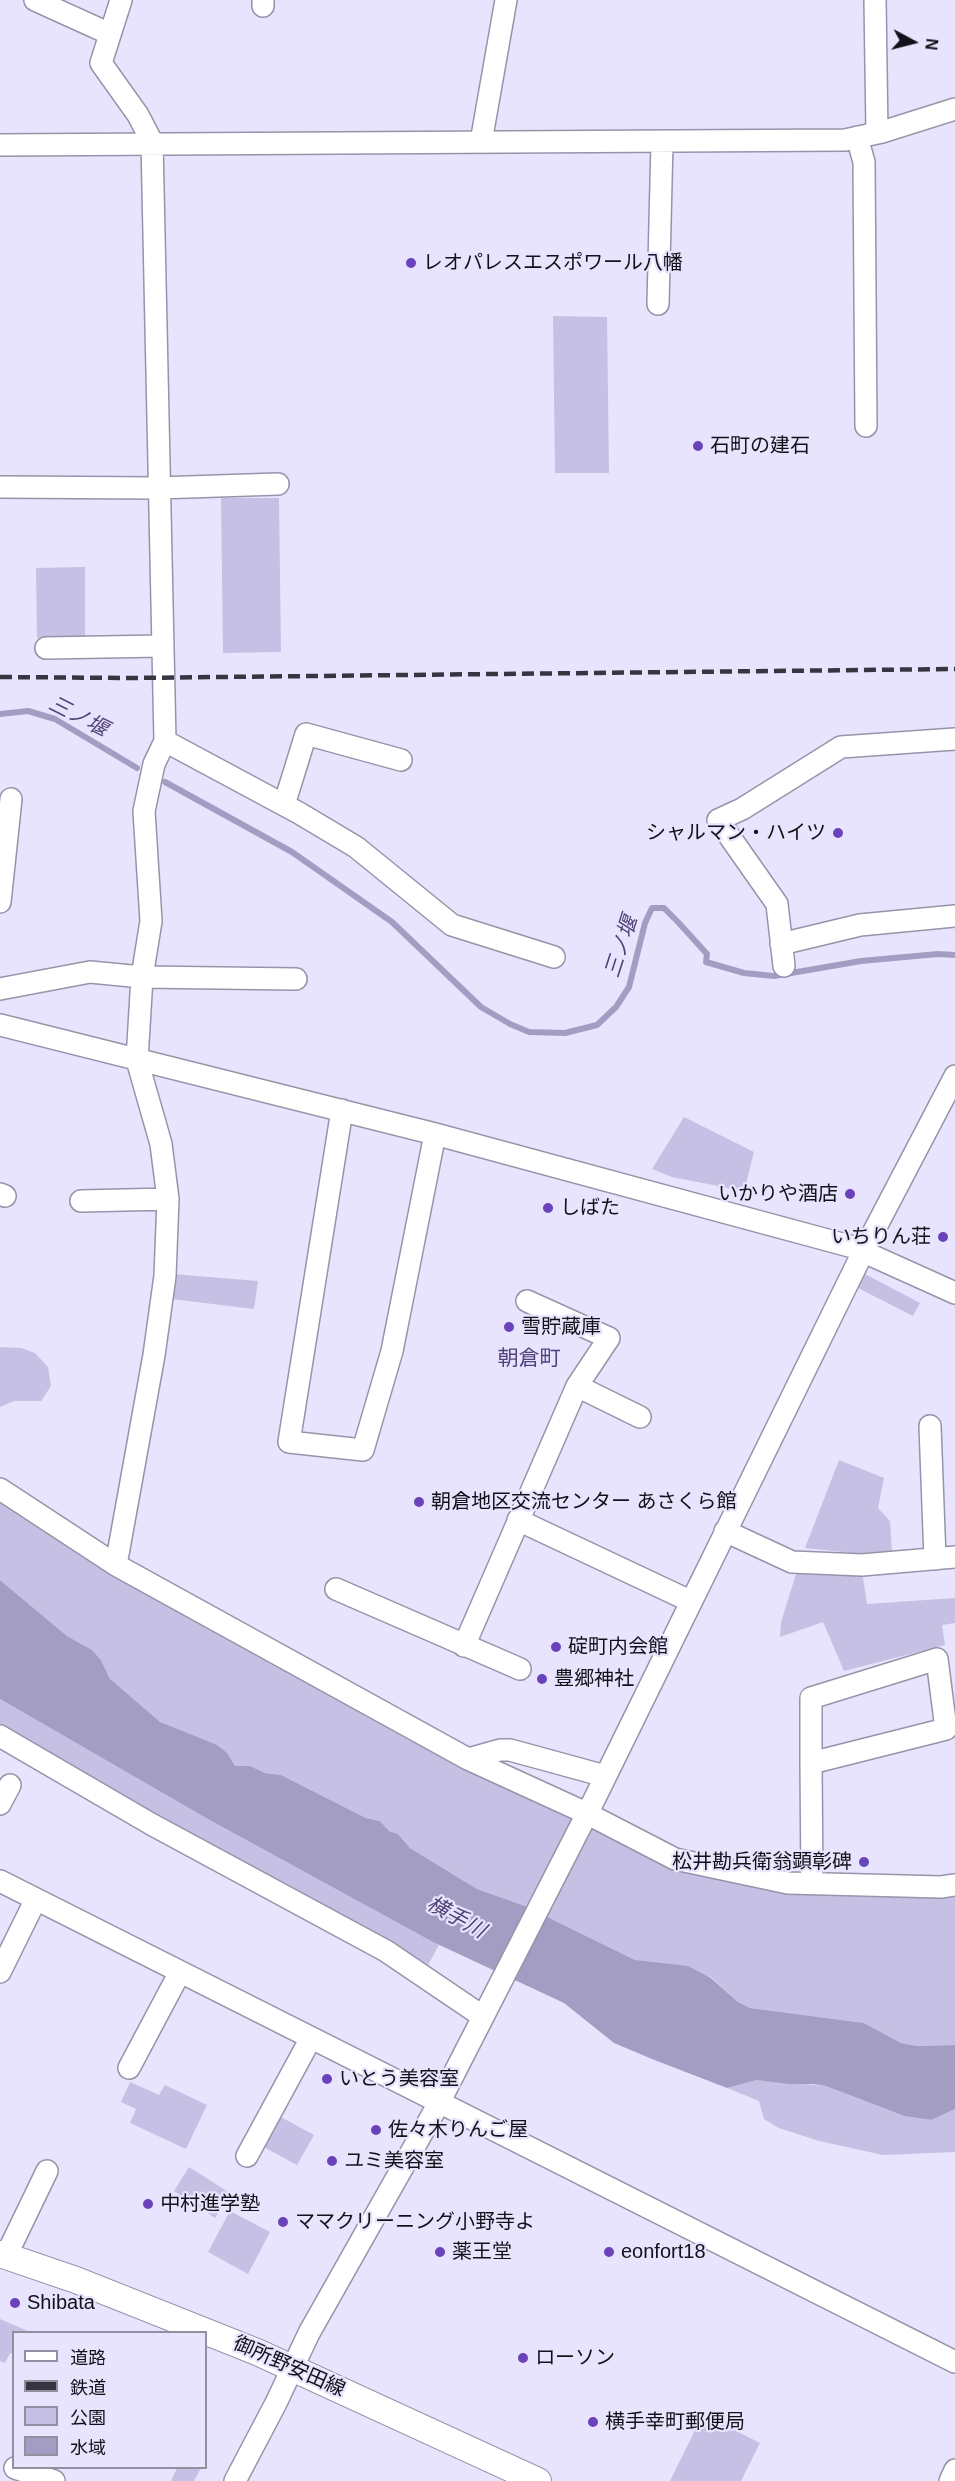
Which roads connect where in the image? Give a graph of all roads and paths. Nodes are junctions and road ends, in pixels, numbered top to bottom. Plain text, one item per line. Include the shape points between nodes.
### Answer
1 (35, 0) edge
2 (121, 0) edge
3 (506, 0) edge
4 (874, 0) edge
5 (110, 34) junction
6 (955, 109) edge
7 (867, 135) junction
8 (152, 142) junction
9 (481, 142) junction
10 (662, 142) junction
11 (0, 145) edge
12 (658, 304) dead end
13 (866, 426) dead end
14 (278, 484) dead end
15 (0, 487) edge
16 (158, 488) junction
17 (161, 646) junction
18 (46, 648) dead end
19 (955, 739) edge
20 (165, 741) junction
21 (401, 760) dead end
22 (11, 798) dead end
23 (284, 805) junction
24 (0, 902) edge
25 (955, 916) edge
26 (781, 944) junction
27 (554, 957) dead end
28 (784, 966) dead end
29 (142, 977) junction
30 (296, 979) dead end
31 (0, 989) edge
32 (0, 1025) edge
33 (137, 1060) junction
34 (955, 1076) edge
35 (342, 1110) junction
36 (435, 1134) junction
37 (168, 1199) junction
38 (81, 1201) dead end
39 (864, 1250) junction
40 (955, 1293) edge
41 (526, 1300) dead end
42 (577, 1386) junction
43 (640, 1417) dead end
44 (930, 1425) dead end
45 (0, 1489) edge
46 (518, 1520) junction
47 (725, 1531) junction
48 (945, 1558) edge
49 (116, 1565) junction
50 (336, 1589) dead end
51 (690, 1601) junction
52 (464, 1646) junction
53 (520, 1670) dead end
54 (0, 1736) edge
55 (468, 1760) junction
56 (811, 1763) junction
57 (605, 1776) junction
58 (583, 1821) junction
59 (0, 1881) edge
60 (812, 1883) junction
61 (955, 1885) edge
62 (36, 1899) junction
63 (0, 1972) edge
64 (180, 1972) junction
65 (483, 2014) junction
66 (311, 2038) junction
67 (129, 2068) dead end
68 (439, 2103) junction
69 (247, 2156) dead end
70 (47, 2171) dead end
71 (3, 2255) edge
72 (205, 2331) edge
73 (207, 2332) edge
74 (955, 2362) edge
75 (294, 2368) junction
76 (20, 2469) edge
77 (955, 2470) edge
78 (530, 2479) edge
79 (54, 2481) edge
80 (235, 2481) edge
81 (950, 2481) edge

1 - 5 street
2 - 5 street
3 - 9 street
4 - 7 street
5 - 8 street via 101,63
6 - 7 street
7 - 10 street via 845,140
7 - 13 street
8 - 9 street
8 - 11 street
8 - 16 street
9 - 10 street
10 - 12 street
14 - 16 street
15 - 16 street
16 - 17 street
17 - 18 street
17 - 20 street
19 - 26 street via 841,747 718,820 777,904
20 - 23 street
20 - 29 street via 154,764 144,811 150,921
21 - 23 street via 306,734
22 - 24 street
23 - 27 street via 356,847 452,925
25 - 26 street via 860,925
26 - 28 street
29 - 30 street
29 - 31 street via 90,972
29 - 33 street
32 - 33 street
33 - 35 street
33 - 37 street via 161,1144
34 - 39 street
35 - 36 street
35 - 36 street via 289,1442 363,1450 392,1351
36 - 39 street
37 - 38 street
37 - 49 street via 165,1276 156,1344
39 - 40 street
39 - 47 street
41 - 42 street via 609,1338
42 - 43 street
42 - 46 street
44 - 48 street
45 - 49 street
46 - 51 street
46 - 52 street
47 - 48 street via 792,1562 862,1565
47 - 51 street
49 - 55 street
50 - 52 street
51 - 57 street
52 - 53 street
54 - 65 street via 151,1824 386,1951
55 - 57 street via 510,1750
55 - 58 street
56 - 56 street via 811,1698 937,1659 946,1729
56 - 60 street
57 - 58 street
58 - 60 street via 675,1859 788,1883
58 - 65 street
59 - 62 street
60 - 61 street
62 - 63 street
62 - 64 street
64 - 66 street
64 - 67 street
65 - 68 street
66 - 68 street
66 - 69 street
68 - 74 street
68 - 75 street via 309,2332
70 - 71 street
71 - 72 main road, 御所野安田線
73 - 75 main road, 御所野安田線
75 - 78 main road, 御所野安田線
75 - 80 street
76 - 79 street
77 - 81 street

